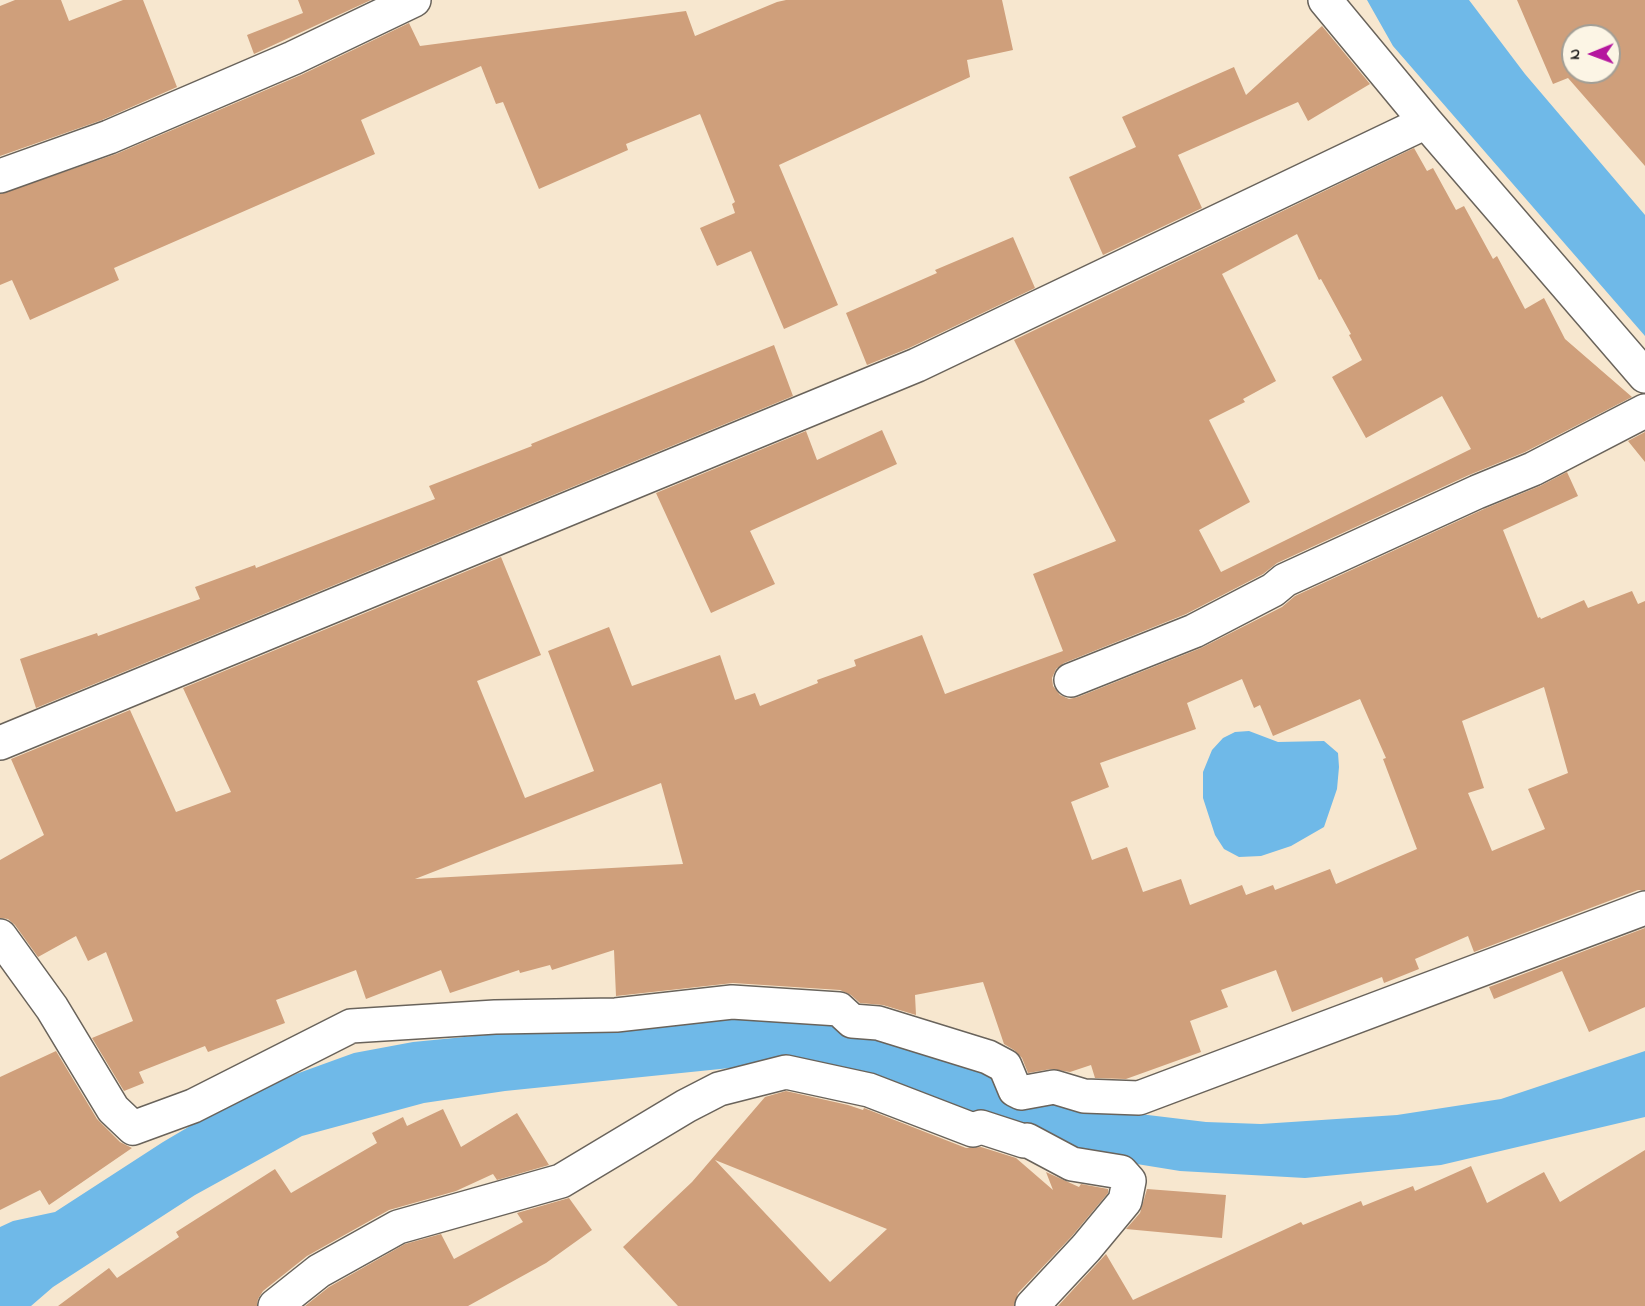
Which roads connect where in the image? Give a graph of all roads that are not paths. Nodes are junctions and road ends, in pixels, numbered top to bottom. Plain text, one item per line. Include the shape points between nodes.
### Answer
1 (414, 0) edge
2 (1325, 0) edge
3 (1426, 122) junction
4 (0, 176) edge
5 (1645, 376) edge
6 (1645, 411) edge
7 (1071, 680) dead end
8 (0, 742) edge
9 (1645, 908) edge
10 (0, 936) edge
11 (275, 1306) edge
12 (1032, 1306) edge

1 - 4 street via 293,58 109,137
2 - 3 street
3 - 5 street
3 - 8 street via 917,365
6 - 7 street via 1533,469 1285,580 1194,631
9 - 10 street via 1139,1098 1084,1096 1054,1086 1022,1093 1015,1090 1005,1066 988,1057 878,1023 852,1021 839,1009 732,1002 616,1015 495,1017 351,1026 193,1106 133,1128 112,1109 52,1008
11 - 12 street via 319,1271 398,1227 561,1181 719,1089 786,1072 868,1090 973,1130 981,1127 1027,1140 1072,1164 1121,1172 1129,1181 1125,1201

